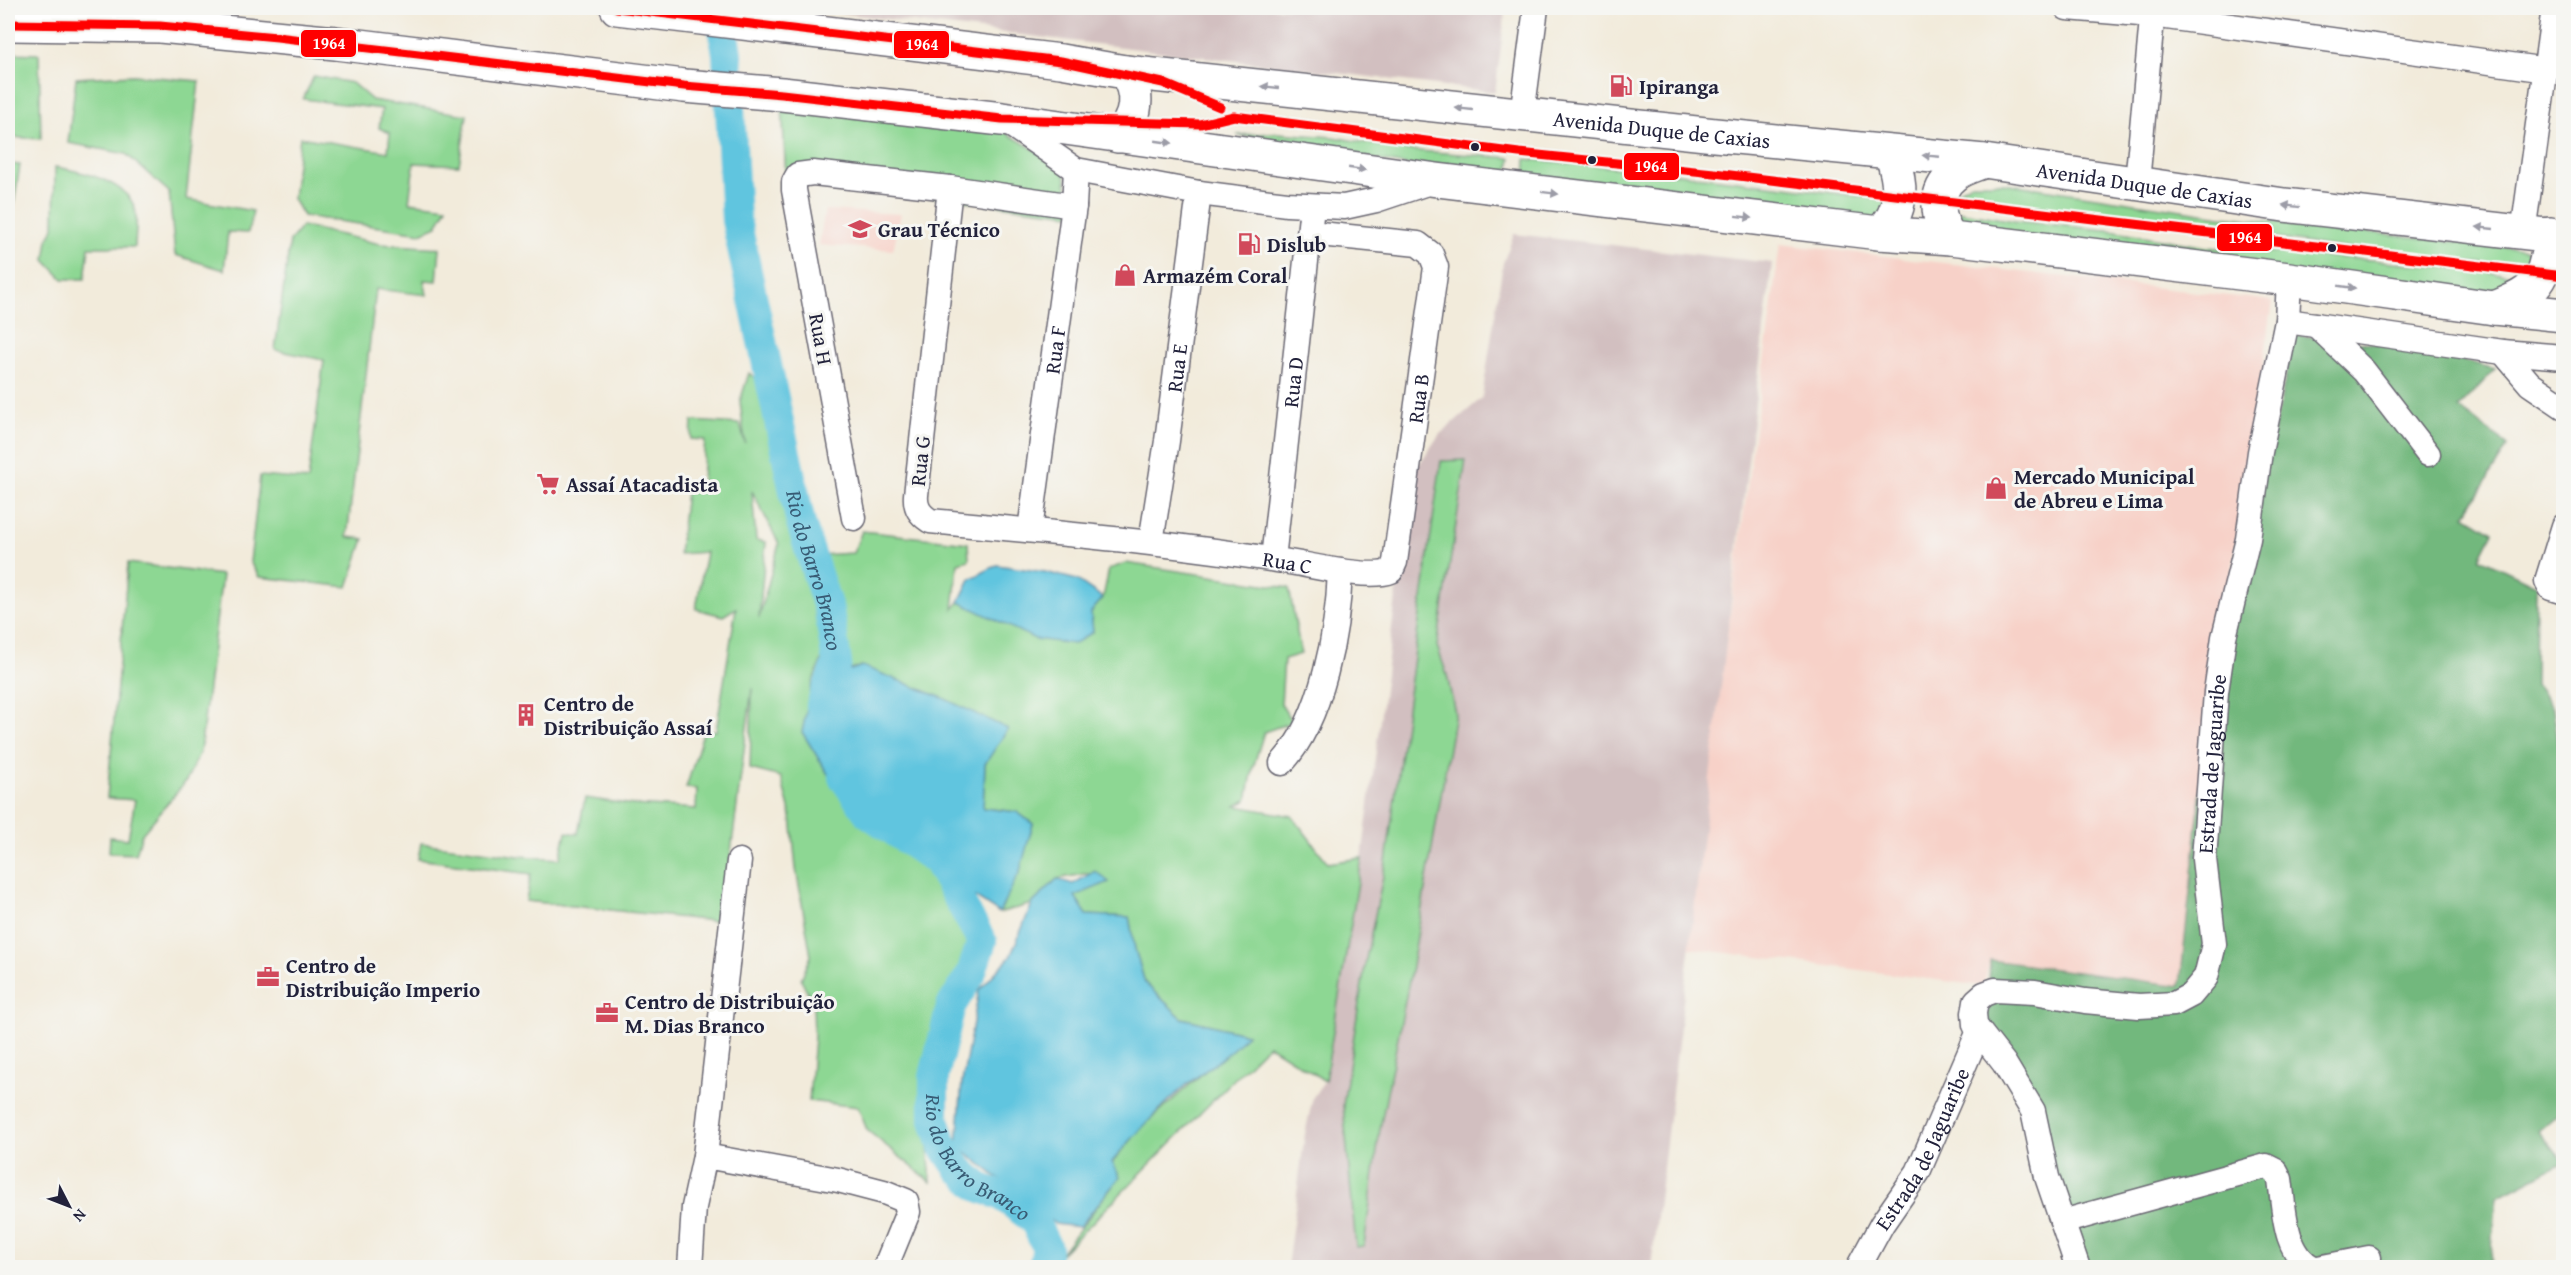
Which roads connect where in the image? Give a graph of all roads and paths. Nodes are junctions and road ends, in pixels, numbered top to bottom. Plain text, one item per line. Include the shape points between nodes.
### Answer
1 (617, 8) edge
2 (1536, 8) edge
3 (2067, 8) edge
4 (2554, 8) edge
5 (2152, 11) edge
6 (8, 24) edge
7 (2547, 70) junction
8 (1125, 72) junction
9 (1522, 115) junction
10 (1002, 119) junction
11 (1118, 135) junction
12 (1891, 153) junction
13 (1984, 161) junction
14 (1076, 170) junction
15 (1437, 180) junction
16 (2137, 183) junction
17 (950, 188) junction
18 (1199, 193) junction
19 (1312, 205) junction
20 (1074, 206) junction
21 (1310, 232) junction
22 (1879, 233) junction
23 (2545, 235) edge
24 (1951, 238) junction
25 (2289, 279) junction
26 (2494, 308) junction
27 (2564, 315) edge
28 (2287, 321) junction
29 (2316, 325) junction
30 (2503, 352) junction
31 (2564, 357) edge
32 (2564, 407) edge
33 (2428, 454) dead end
34 (854, 518) dead end
35 (2564, 526) edge
36 (1030, 530) junction
37 (1162, 543) junction
38 (1273, 560) junction
39 (1395, 562) joint
40 (1340, 571) junction
41 (2564, 592) edge
42 (1282, 763) dead end
43 (739, 861) dead end
44 (1979, 1031) junction
45 (705, 1156) junction
46 (2062, 1222) junction
47 (2369, 1258) dead end
48 (1856, 1266) edge
49 (690, 1268) edge
50 (885, 1268) edge
51 (2078, 1268) edge
52 (2316, 1268) edge

1 - 8 highway, Avenida Duque de Caxias
2 - 9 street
3 - 5 street
4 - 7 street
5 - 7 street
5 - 16 street
6 - 10 highway via 183,28
7 - 23 street
9 -> 8 highway, Avenida Duque de Caxias
8 - 11 highway via 1135,89 1135,104 1130,122
9 - 12 highway, Avenida Duque de Caxias
10 - 11 highway
10 - 14 street
11 -> 15 highway
13 -> 12 highway, Avenida Duque de Caxias
12 - 22 highway via 1900,179 1898,197 1893,219
13 - 16 highway, Avenida Duque de Caxias
13 - 24 highway via 1955,174 1943,187 1939,217
14 - 18 street
14 - 20 street, Rua F
15 - 19 street via 1344,207
15 -> 22 highway
23 -> 16 highway, Avenida Duque de Caxias via 2284,205
17 - 20 street
17 - 34 street, Rua H via 813,173 798,175 794,182
17 - 36 street, Rua G via 916,504 930,521
18 - 19 street
18 - 37 street, Rua E via 1167,441
19 - 21 street, Rua D
20 - 36 street, Rua F
21 - 38 street, Rua D
21 - 39 street, Rua B via 1419,244 1431,254 1436,267
22 - 24 highway
23 - 26 highway via 2547,262 2534,287 2521,298
24 - 25 highway
25 -> 26 highway
25 - 28 street, Estrada de Jaguaribe
26 - 27 highway
28 - 29 street
28 - 44 street, Estrada de Jaguaribe via 2216,692 2204,859 2214,944 2206,977 2191,995 2174,1004 2139,1006 1995,990 1976,1001 1975,1024
29 - 30 street
29 - 33 street via 2364,371
30 - 31 street
30 - 32 street via 2530,384
35 - 41 street via 2547,581 2551,588
36 - 37 street, Rua G
37 - 38 street, Rua C
38 - 40 street, Rua C
39 - 40 street, Rua C via 1391,571 1384,574
40 - 42 street via 1333,637 1320,688 1307,725
43 - 45 street
44 - 46 street, Estrada de Jaguaribe via 2033,1111 2047,1177
44 - 48 street, Estrada de Jaguaribe via 1918,1172
45 - 49 street via 694,1207
45 - 50 street via 838,1180 906,1202 908,1212
46 - 51 street, Estrada de Jaguaribe
46 - 52 street via 2266,1166 2276,1171 2280,1179 2293,1248 2301,1260
47 - 52 street

